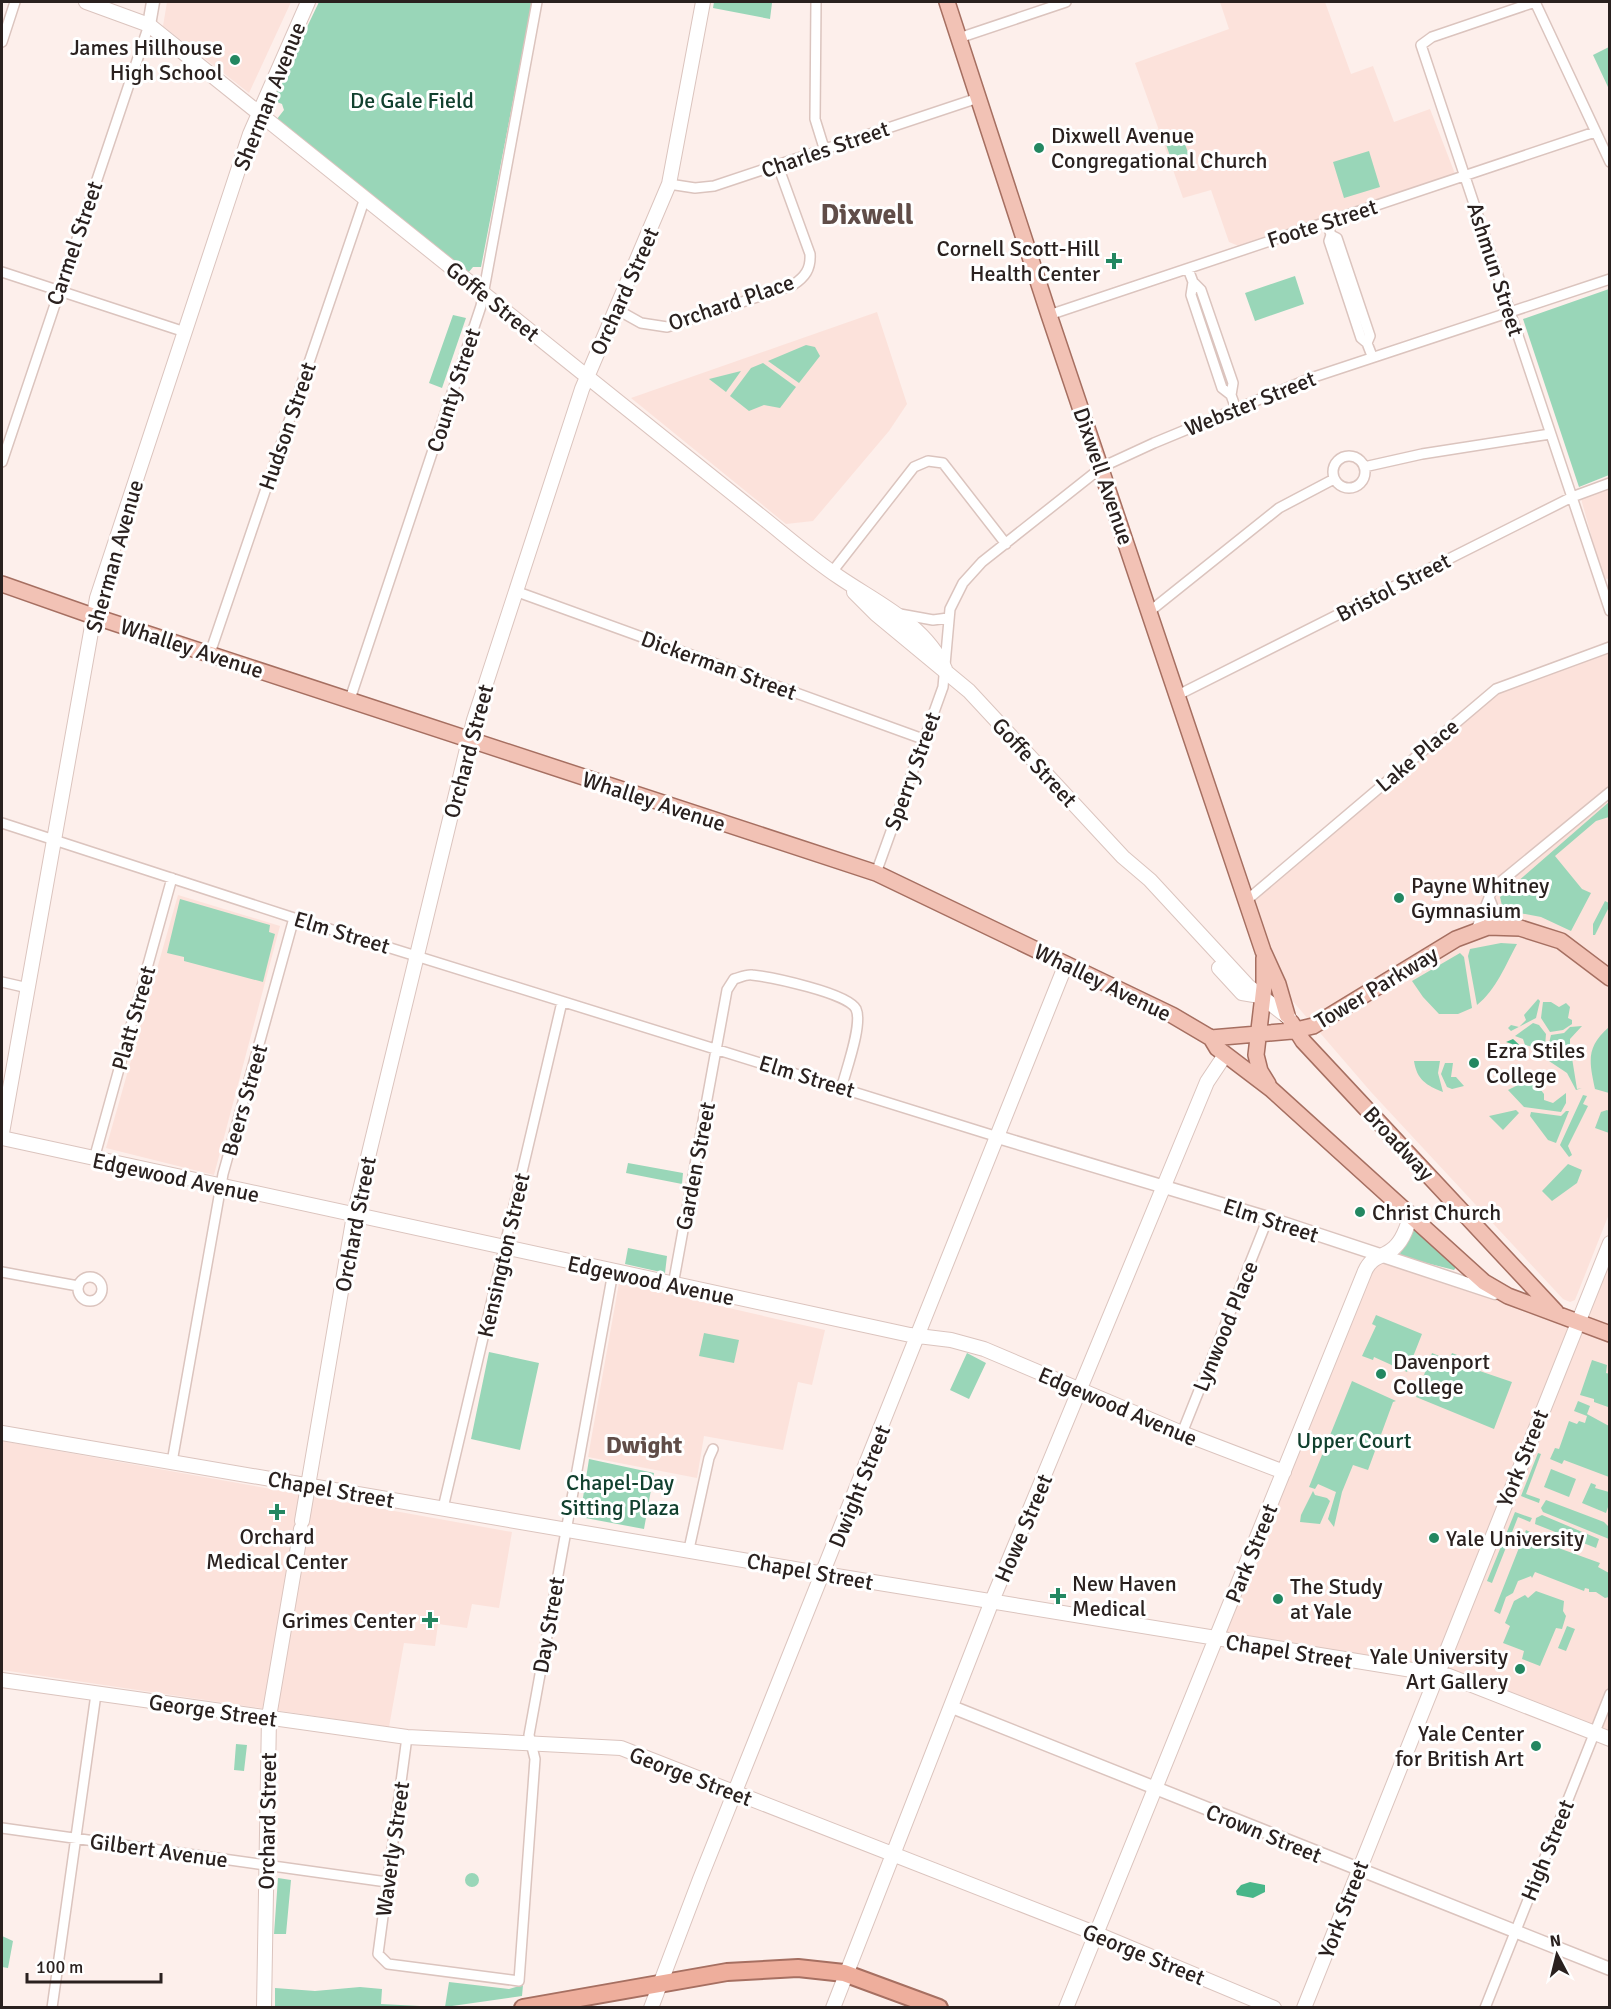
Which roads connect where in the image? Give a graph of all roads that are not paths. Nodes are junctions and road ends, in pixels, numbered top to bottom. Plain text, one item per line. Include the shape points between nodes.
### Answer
1 (15, 2) edge
2 (86, 2) edge
3 (153, 2) edge
4 (308, 2) edge
5 (537, 2) edge
6 (703, 2) edge
7 (816, 2) edge
8 (946, 2) edge
9 (1066, 2) edge
10 (1535, 2) edge
11 (149, 25) junction
12 (959, 38) junction
13 (2, 42) edge
14 (978, 98) junction
15 (258, 111) junction
16 (1595, 132) junction
17 (824, 148) junction
18 (1610, 162) edge
19 (778, 166) junction
20 (1465, 177) junction
21 (669, 184) junction
22 (365, 198) junction
23 (1327, 222) junction
24 (1188, 269) junction
25 (2, 272) edge
26 (1610, 279) edge
27 (58, 290) junction
28 (483, 293) junction
29 (616, 309) junction
30 (1510, 312) junction
31 (1049, 315) junction
32 (185, 332) junction
33 (1372, 356) junction
34 (587, 376) junction
35 (1236, 409) junction
36 (1550, 435) junction
37 (2, 462) edge
38 (1102, 467) junction
39 (1364, 467) junction
40 (1334, 479) junction
41 (1610, 483) edge
42 (1572, 497) junction
43 (1006, 544) junction
44 (835, 574) junction
45 (2, 584) edge
46 (1605, 584) edge
47 (515, 591) junction
48 (1610, 611) edge
49 (895, 612) junction
50 (1149, 612) junction
51 (93, 616) junction
52 (948, 618) junction
53 (1610, 647) edge
54 (210, 653) junction
55 (945, 669) junction
56 (1178, 695) junction
57 (350, 699) junction
58 (470, 739) junction
59 (923, 739) junction
60 (1610, 792) edge
61 (2, 823) edge
62 (54, 840) junction
63 (876, 873) junction
64 (172, 878) junction
65 (1489, 894) junction
66 (1247, 900) junction
67 (294, 918) junction
68 (1500, 927) junction
69 (1476, 930) junction
70 (1263, 951) junction
71 (418, 956) junction
72 (1066, 964) junction
73 (1610, 978) edge
74 (2, 982) edge
75 (28, 988) junction
76 (1262, 996) junction
77 (562, 1002) junction
78 (1290, 1021) junction
79 (1258, 1034) junction
80 (1212, 1038) junction
81 (717, 1048) junction
82 (1225, 1054) junction
83 (842, 1086) junction
84 (1271, 1089) junction
85 (2, 1133) edge
86 (999, 1137) junction
87 (2, 1138) edge
88 (94, 1159) junction
89 (221, 1186) junction
90 (1164, 1186) junction
91 (1411, 1213) junction
92 (354, 1215) junction
93 (1268, 1218) junction
94 (1610, 1243) edge
95 (504, 1248) junction
96 (1379, 1255) junction
97 (1517, 1268) junction
98 (2, 1272) edge
99 (613, 1272) junction
100 (673, 1284) junction
101 (78, 1286) dead end
102 (1494, 1287) junction
103 (1508, 1296) junction
104 (1558, 1314) junction
105 (1578, 1322) junction
106 (1610, 1334) edge
107 (918, 1336) junction
108 (1081, 1390) junction
109 (2, 1433) edge
110 (1182, 1433) junction
111 (713, 1449) dead end
112 (172, 1462) junction
113 (1284, 1472) junction
114 (308, 1486) junction
115 (443, 1508) junction
116 (565, 1529) junction
117 (689, 1549) junction
118 (824, 1574) junction
119 (992, 1601) junction
120 (1217, 1639) junction
121 (1438, 1675) junction
122 (2, 1680) edge
123 (96, 1694) junction
124 (1610, 1694) edge
125 (952, 1707) junction
126 (269, 1717) junction
127 (1593, 1733) junction
128 (407, 1737) junction
129 (1610, 1739) edge
130 (532, 1744) junction
131 (1155, 1789) junction
132 (735, 1792) junction
133 (2, 1828) edge
134 (76, 1839) junction
135 (892, 1855) junction
136 (265, 1865) junction
137 (1358, 1870) junction
138 (387, 1882) junction
139 (1515, 1931) junction
140 (1097, 1934) junction
141 (383, 1960) joint
142 (1610, 1969) edge
143 (844, 1974) junction
144 (659, 1983) junction
145 (52, 2007) edge
146 (264, 2007) edge
147 (523, 2007) edge
148 (651, 2007) edge
149 (833, 2007) edge
150 (939, 2007) edge
151 (1066, 2007) edge
152 (1274, 2007) edge
153 (1304, 2007) edge
154 (1485, 2007) edge

1 - 13 street
2 - 11 main road, Goffe Street
3 - 11 street
4 - 15 main road, Sherman Avenue
5 - 28 street, County Street
6 - 21 main road, Orchard Street
7 - 17 street via 815,119
8 - 12 main road, Dixwell Avenue
9 - 12 street
10 - 16 street
10 - 20 street, Ashmun Street via 1432,37 1421,45
11 - 15 main road, Goffe Street
11 - 27 street, Carmel Street
12 - 14 main road, Dixwell Avenue
14 - 17 street, Charles Street
14 - 31 main road, Dixwell Avenue
15 - 22 main road, Goffe Street
15 - 32 main road, Sherman Avenue
16 - 18 street
16 - 20 street, Foote Street
17 - 19 street, Charles Street
19 - 21 street, Charles Street via 708,187
19 - 29 street, Orchard Place via 810,254 804,277 793,285 667,327 642,323
20 - 23 street, Foote Street
20 - 30 street, Ashmun Street
21 - 29 main road, Orchard Street
22 - 28 main road, Goffe Street
22 - 54 street, Hudson Street
23 - 24 street, Foote Street
23 - 33 street via 1329,241 1361,338
24 - 31 street, Foote Street
24 - 35 street via 1193,282 1191,295 1222,388 1231,395
25 - 27 street
26 - 30 street, Webster Street
27 - 32 street
27 - 37 street, Carmel Street
28 - 34 main road, Goffe Street
28 - 57 street, County Street
29 - 34 main road, Orchard Street
30 - 33 street, Webster Street
30 - 36 street, Ashmun Street
31 - 38 main road, Dixwell Avenue
32 - 51 main road, Sherman Avenue
33 - 35 street, Webster Street
34 - 44 main road, Goffe Street
34 - 47 main road, Orchard Street
35 - 38 street, Webster Street
36 - 39 street
36 - 42 street, Ashmun Street
38 - 43 street, Webster Street
38 - 50 main road, Dixwell Avenue
39 - 40 street via 1364,478 1356,486 1342,487
39 - 40 street via 1353,457 1342,458 1333,468
40 - 50 street via 1279,508
41 - 42 street, Bristol Street
42 - 46 street, Ashmun Street
42 - 56 street, Bristol Street
43 - 44 street via 943,463 928,461 914,467
43 - 52 street, Webster Street via 963,583
44 - 49 main road, Goffe Street
44 - 55 main road, Goffe Street via 876,614
45 - 51 main road, Whalley Avenue
46 - 48 street, Ashmun Street
47 - 58 main road, Orchard Street
47 - 59 street, Dickerman Street
49 - 52 street via 933,620
49 - 55 main road, Goffe Street via 937,651
50 - 56 main road, Dixwell Avenue
51 - 54 main road, Whalley Avenue
51 - 62 main road, Sherman Avenue
52 - 55 street, Webster Street
53 - 66 street, Lake Place via 1496,689
54 - 57 main road, Whalley Avenue
55 - 59 street, Sperry Street via 943,687
55 - 76 main road, Goffe Street via 1248,986
56 - 66 main road, Dixwell Avenue
57 - 58 main road, Whalley Avenue
58 - 63 main road, Whalley Avenue
58 - 71 main road, Orchard Street
59 - 63 street, Sperry Street
60 - 65 street
61 - 62 street, Elm Street
62 - 64 street, Elm Street
62 - 75 main road, Sherman Avenue
63 - 72 main road, Whalley Avenue
64 - 67 street, Elm Street
64 - 88 street, Platt Street
65 - 68 street
65 - 69 street
66 - 70 main road, Dixwell Avenue
67 - 71 street, Elm Street
67 - 89 street, Beers Street
68 - 69 main road, Tower Parkway
68 - 73 main road, Tower Parkway via 1531,930 1561,941
69 - 78 main road, Tower Parkway via 1322,1022
70 - 76 main road, Dixwell Avenue
70 - 78 main road, Dixwell Avenue
71 - 77 street, Elm Street
71 - 92 main road, Orchard Street
72 - 80 main road, Whalley Avenue
72 - 86 main road, Dwight Street
74 - 75 street
75 - 85 main road, Sherman Avenue
76 - 78 main road, Goffe Street
76 - 79 main road, Dixwell Avenue
77 - 81 street, Elm Street
77 - 95 street, Kensington Street
78 - 79 main road, Tower Parkway
78 - 97 main road, Broadway via 1303,1041
79 - 80 main road, Tower Parkway
79 - 84 main road, Dixwell Avenue via 1257,1063
80 - 82 main road, Whalley Avenue
81 - 83 street, Elm Street
81 - 83 street, Garden Street via 727,990 734,980 749,974 849,1000 858,1022
81 - 100 street, Garden Street
82 - 84 main road, Whalley Avenue
82 - 90 main road, Howe Street via 1207,1082
83 - 86 street, Elm Street
84 - 91 main road, Broadway
86 - 90 street, Elm Street
86 - 107 main road, Dwight Street
87 - 88 main road, Edgewood Avenue
88 - 89 main road, Edgewood Avenue
89 - 92 main road, Edgewood Avenue
89 - 112 street, Beers Street
90 - 93 street, Elm Street
90 - 108 main road, Howe Street
91 - 96 main road, Park Street via 1398,1243
91 - 102 main road, Broadway via 1475,1275
92 - 95 main road, Edgewood Avenue
92 - 114 main road, Orchard Street
93 - 96 street, Elm Street
93 - 110 street, Lynwood Place
94 - 105 main road, York Street
95 - 99 main road, Edgewood Avenue
95 - 115 street, Kensington Street
96 - 103 street, Elm Street
96 - 113 main road, Park Street via 1368,1263
97 - 102 main road via 1513,1282
97 - 104 main road, Broadway
98 - 101 street
99 - 100 main road, Edgewood Avenue
99 - 116 street, Day Street
100 - 107 main road, Edgewood Avenue
102 - 103 main road, Broadway
103 - 104 main road, Elm Street
104 - 105 main road, Elm Street
105 - 106 main road, Elm Street
105 - 121 main road, York Street
107 - 108 main road, Edgewood Avenue via 984,1349
107 - 118 main road, Dwight Street
108 - 110 main road, Edgewood Avenue
108 - 119 main road, Howe Street
109 - 112 main road, Chapel Street
110 - 113 main road, Edgewood Avenue
111 - 117 street
112 - 114 main road, Chapel Street
113 - 120 main road, Park Street
114 - 115 main road, Chapel Street
114 - 126 main road, Orchard Street
115 - 116 main road, Chapel Street
116 - 117 main road, Chapel Street
116 - 130 street, Day Street via 529,1735
117 - 118 main road, Chapel Street
118 - 119 main road, Chapel Street
118 - 132 main road, Dwight Street
119 - 120 main road, Chapel Street
119 - 125 main road, Howe Street
120 - 121 main road, Chapel Street
120 - 131 main road, Park Street
121 - 127 main road, Chapel Street
121 - 137 main road, York Street
122 - 123 main road, George Street
123 - 126 main road, George Street
123 - 134 street
124 - 127 street, High Street
125 - 131 street, Crown Street
125 - 135 main road, Howe Street
126 - 128 main road, George Street
126 - 136 main road, Orchard Street
127 - 129 main road, Chapel Street
127 - 139 street, High Street
128 - 130 main road, George Street
128 - 138 street, Waverly Street
130 - 132 main road, George Street via 621,1748
130 - 141 street, Day Street via 535,1759 519,1981 388,1964
131 - 137 street, Crown Street
131 - 140 main road, Park Street
132 - 135 main road, George Street
132 - 144 main road, Dwight Street
133 - 134 street, Gilbert Avenue
134 - 136 street, Gilbert Avenue
134 - 145 street
135 - 140 main road, George Street
135 - 143 main road, Howe Street
136 - 138 street, Gilbert Avenue
136 - 146 main road, Orchard Street
137 - 139 street, Crown Street
137 - 153 main road, York Street
138 - 141 street, Waverly Street via 378,1954
139 - 142 street, Crown Street
139 - 154 street, High Street
140 - 151 main road, Park Street
140 - 152 main road, George Street
143 - 144 highway via 769,1968
143 - 149 main road, Howe Street
143 - 150 highway
144 - 147 highway
144 - 148 main road, Dwight Street

